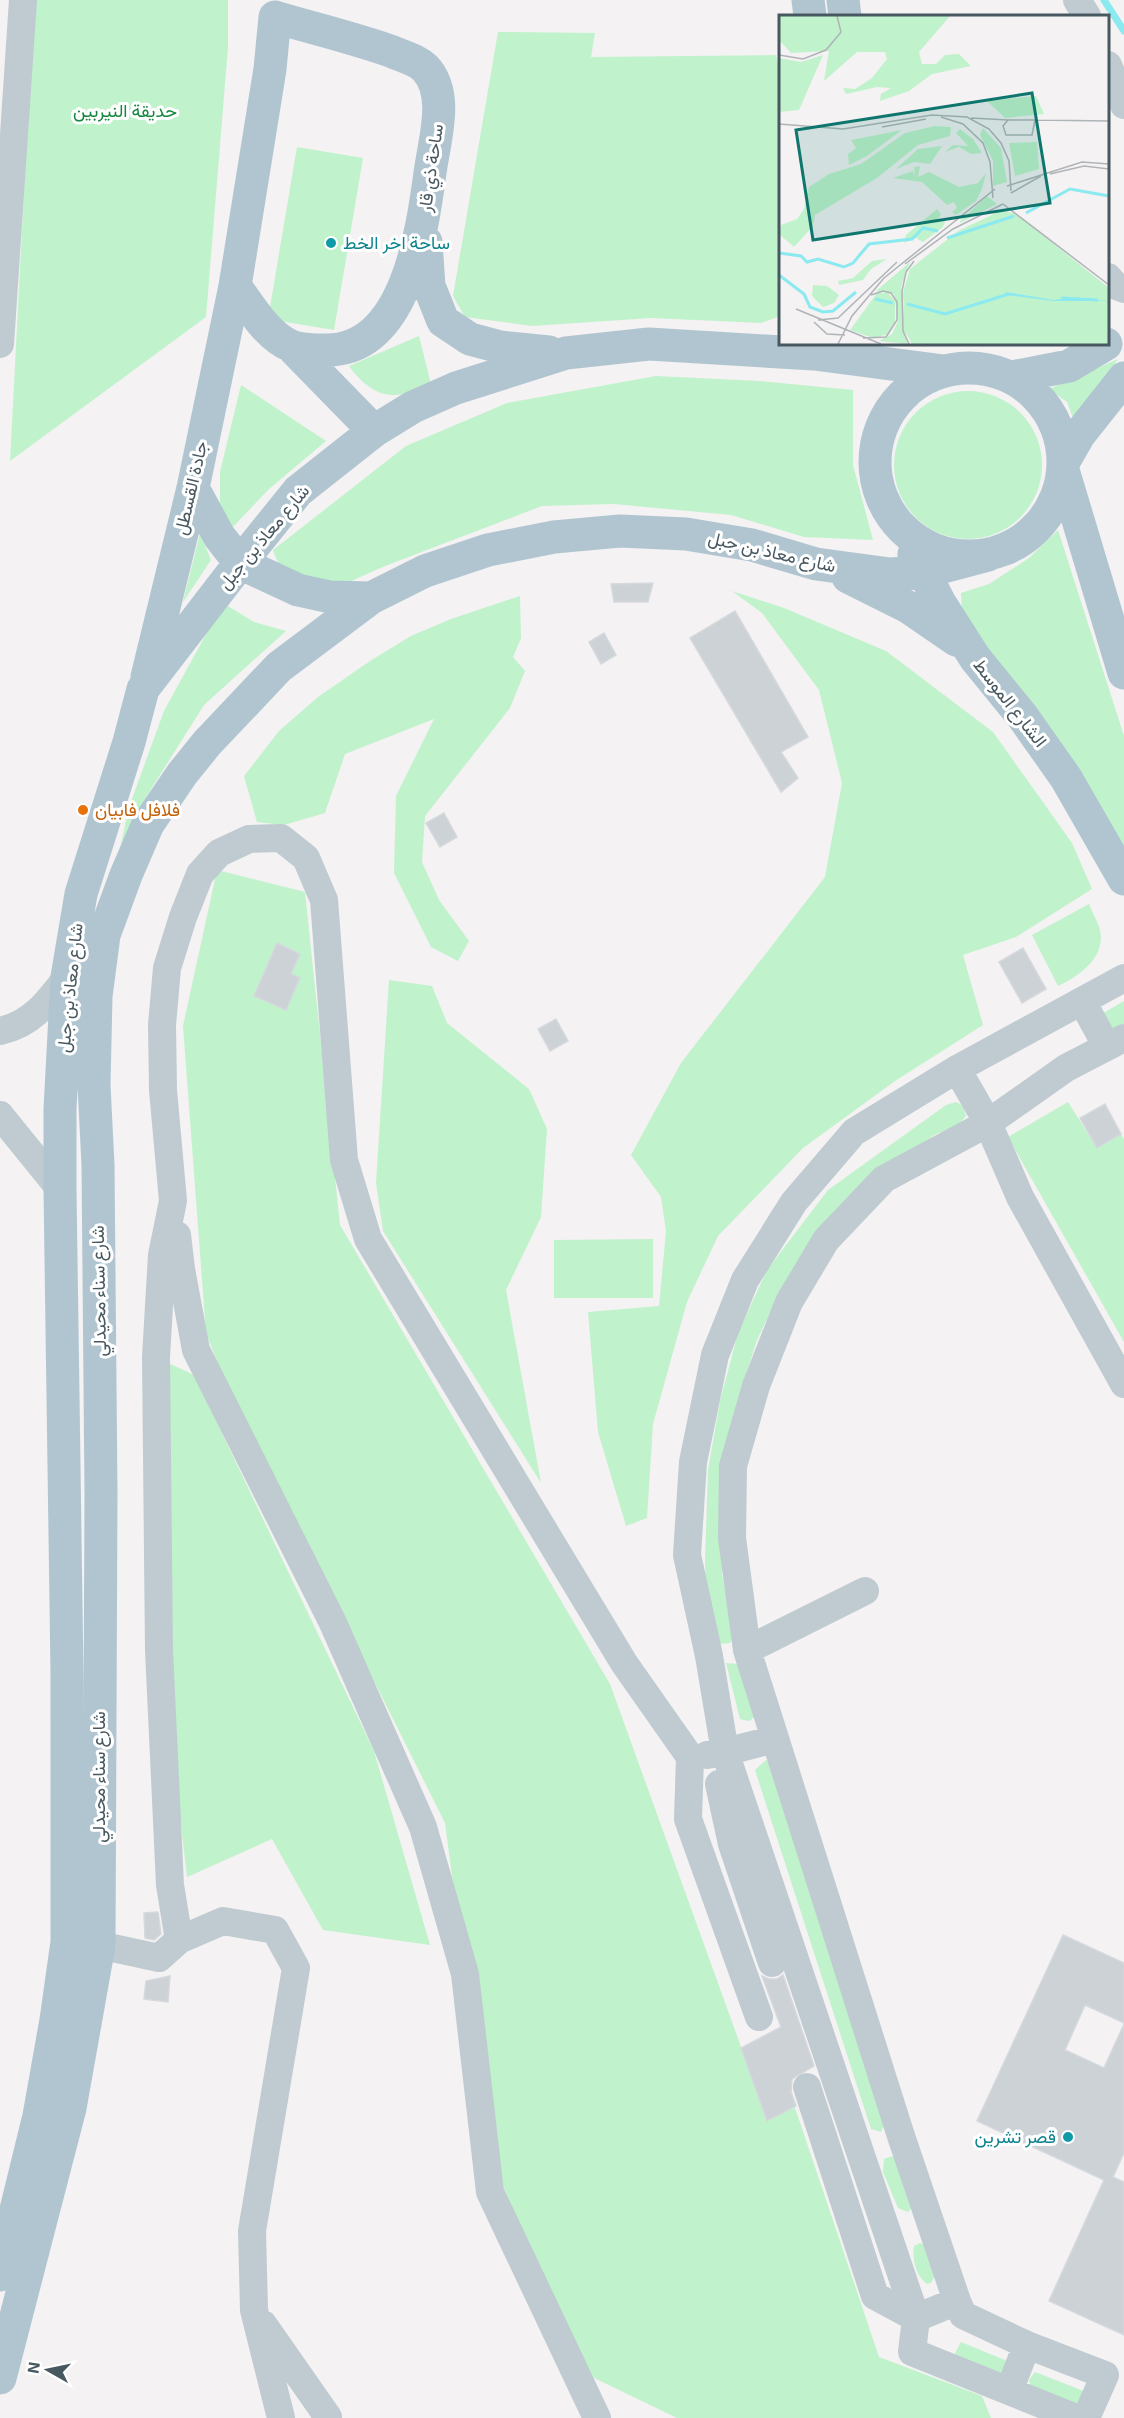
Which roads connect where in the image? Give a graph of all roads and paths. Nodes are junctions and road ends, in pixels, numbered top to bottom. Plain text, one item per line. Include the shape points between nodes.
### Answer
1 (23, 0) edge
2 (808, 0) edge
3 (843, 0) edge
4 (1077, 0) edge
5 (276, 9) edge
6 (810, 15) edge
7 (844, 15) edge
8 (1086, 15) edge
9 (1109, 70) edge
10 (1124, 105) edge
11 (425, 212) junction
12 (1109, 279) edge
13 (235, 286) junction
14 (1124, 289) edge
15 (1109, 304) edge
16 (1124, 307) edge
17 (1124, 332) edge
18 (1109, 342) edge
19 (0, 344) edge
20 (770, 345) edge
21 (1104, 345) edge
22 (291, 346) junction
23 (880, 352) edge
24 (566, 353) junction
25 (951, 360) edge
26 (1012, 377) junction
27 (1124, 378) edge
28 (893, 405) junction
29 (374, 431) junction
30 (1063, 467) junction
31 (193, 488) junction
32 (898, 525) junction
33 (988, 555) junction
34 (240, 563) junction
35 (816, 564) junction
36 (924, 572) junction
37 (371, 598) junction
38 (975, 658) junction
39 (1124, 673) edge
40 (143, 690) junction
41 (1124, 879) edge
42 (67, 977) junction
43 (1124, 978) edge
44 (1082, 1001) junction
45 (0, 1031) edge
46 (1116, 1042) edge
47 (957, 1069) junction
48 (0, 1115) edge
49 (988, 1123) junction
50 (98, 1165) joint
51 (60, 1189) junction
52 (173, 1201) junction
53 (1124, 1384) edge
54 (865, 1591) dead end
55 (747, 1650) junction
56 (775, 1739) junction
57 (725, 1752) junction
58 (690, 1757) junction
59 (179, 1940) junction
60 (99, 1945) junction
61 (772, 1963) dead end
62 (759, 2017) dead end
63 (807, 2087) dead end
64 (901, 2136) junction
65 (860, 2150) junction
66 (928, 2217) junction
67 (890, 2236) junction
68 (0, 2275) edge
69 (957, 2301) junction
70 (254, 2310) junction
71 (916, 2318) junction
72 (1027, 2344) junction
73 (0, 2378) edge
74 (1008, 2399) edge
75 (328, 2417) edge
76 (281, 2418) edge
77 (597, 2418) edge
78 (1076, 2418) edge
79 (1086, 2418) edge

1 - 19 street
2 - 6 main road
3 - 7 main road
4 - 8 street
5 - 11 main road, ساحة ذي قار via 323,32 351,37 416,61 431,75 440,98
5 - 13 main road, ساحة ذي قار
9 - 10 street
11 - 22 main road, ساحة ذي قار via 403,288 376,330 357,343 334,350
11 - 24 main road via 429,286 442,321 470,339 500,347
12 - 14 street
13 - 22 main road via 273,334
13 - 31 main road, جادة القسطل
15 - 16 street
17 - 18 main road
20 - 23 main road, شارع معاذ بن جبل
20 - 24 main road, شارع معاذ بن جبل via 649,344
21 - 26 main road via 1069,366
22 - 29 main road
23 - 25 main road, شارع معاذ بن جبل
23 - 28 main road
24 - 29 main road, شارع معاذ بن جبل via 456,388 413,407
25 - 26 main road
25 - 28 main road via 907,390
26 - 30 main road via 1034,394 1052,416 1061,442
27 - 30 main road via 1079,435
28 - 32 main road via 874,453 883,503
29 - 34 main road, شارع معاذ بن جبل via 298,491
30 - 33 main road via 1056,500 1039,526 1016,545
30 - 39 main road
31 - 34 main road via 219,536
31 - 40 main road, جادة القسطل
32 - 33 main road via 916,542 939,552 963,557
32 - 36 main road, الشارع الموسط
33 - 36 main road, شارع معاذ بن جبل
34 - 37 main road via 298,590 330,597
34 - 40 main road, شارع معاذ بن جبل
35 - 36 main road, شارع معاذ بن جبل via 864,572
35 - 37 main road, شارع معاذ بن جبل via 752,545 697,536 620,531 554,537 488,550 425,571
35 - 38 main road via 908,607 951,635
36 - 38 main road, الشارع الموسط
37 - 50 main road, شارع معاذ بن جبل via 279,667 207,743 148,824 104,935 95,1018
38 - 41 main road, الشارع الموسط via 1066,778
40 - 42 main road, شارع معاذ بن جبل via 81,894
42 - 45 street via 28,1021
42 - 51 main road, شارع معاذ بن جبل
43 - 44 street
44 - 46 street
44 - 47 street
46 - 49 street via 1066,1068
47 - 49 street
47 - 57 street via 854,1132 794,1202 745,1281 715,1355 693,1462 687,1555
48 - 51 street
49 - 53 street via 1020,1197
49 - 55 street via 884,1179 826,1240 789,1302 756,1386 733,1466 732,1538
50 - 60 main road, شارع سناء محيدلي
51 - 68 main road, شارع سناء محيدلي via 67,1942 39,2116
52 - 58 street via 163,1090 162,1025 167,968 200,874 219,853 249,839 281,838 306,858 324,900 344,1160 368,1239 624,1663
52 - 59 street via 162,1266 156,1357 159,1650 170,1885
52 - 77 street via 196,1350 333,1623 423,1827 465,1974 490,2192
54 - 55 street
55 - 56 street
56 - 57 street
56 - 64 street
57 - 58 street
57 - 61 street via 719,1782 730,1834
57 - 65 street
58 - 62 street via 688,1820
59 - 60 street via 159,1958
59 - 70 street via 223,1921 275,1930 296,1968 252,2231
60 - 73 main road, شارع سناء محيدلي via 70,2108
63 - 71 street via 876,2296
64 - 65 street
64 - 66 street
65 - 67 street
66 - 67 street
66 - 69 street
67 - 71 street
69 - 71 street
69 - 72 street via 963,2315
70 - 75 street
70 - 76 street
71 - 74 street via 912,2352
72 - 74 street
72 - 79 street via 1105,2375
74 - 78 street

